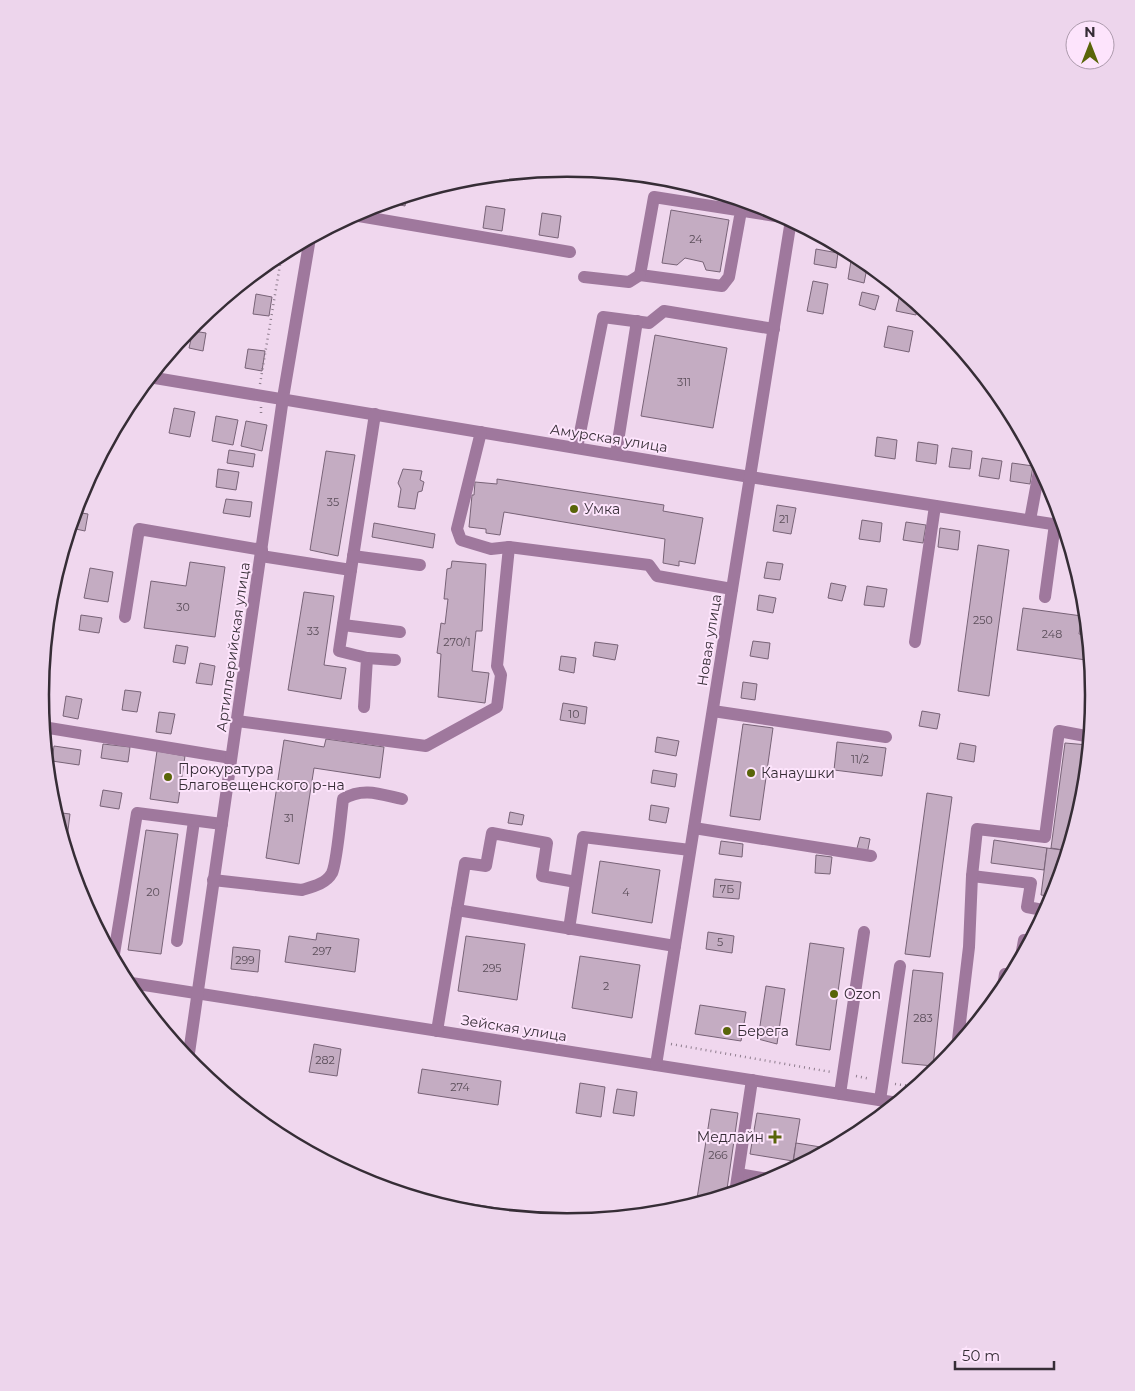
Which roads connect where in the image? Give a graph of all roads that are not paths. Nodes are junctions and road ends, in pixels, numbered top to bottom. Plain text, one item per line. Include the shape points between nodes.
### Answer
1 (740, 211) junction
2 (761, 214) edge
3 (366, 217) edge
4 (790, 227) edge
5 (309, 246) edge
6 (570, 252) dead end
7 (640, 275) junction
8 (584, 277) dead end
9 (638, 321) junction
10 (774, 329) junction
11 (157, 378) edge
12 (284, 398) junction
13 (375, 414) junction
14 (481, 432) junction
15 (578, 448) junction
16 (616, 454) junction
17 (750, 477) junction
18 (1038, 477) edge
19 (935, 506) junction
20 (1030, 520) junction
21 (1057, 525) edge
22 (1059, 529) edge
23 (509, 547) junction
24 (262, 553) junction
25 (353, 556) junction
26 (420, 565) dead end
27 (351, 570) junction
28 (732, 589) junction
29 (1045, 598) dead end
30 (125, 617) dead end
31 (343, 625) junction
32 (400, 632) dead end
33 (915, 642) dead end
34 (367, 658) junction
35 (395, 660) dead end
36 (364, 708) dead end
37 (713, 711) junction
38 (237, 721) junction
39 (50, 728) edge
40 (1084, 736) edge
41 (886, 737) dead end
42 (231, 758) junction
43 (402, 799) dead end
44 (194, 821) junction
45 (222, 824) junction
46 (694, 828) junction
47 (690, 850) junction
48 (871, 856) dead end
49 (972, 876) junction
50 (213, 880) junction
51 (576, 882) junction
52 (1040, 909) edge
53 (457, 910) junction
54 (569, 929) junction
55 (864, 932) dead end
56 (177, 941) dead end
57 (675, 946) junction
58 (115, 949) edge
59 (900, 966) dead end
60 (136, 984) edge
61 (197, 994) junction
62 (437, 1031) junction
63 (958, 1038) edge
64 (189, 1050) edge
65 (656, 1065) junction
66 (752, 1080) junction
67 (840, 1094) junction
68 (880, 1100) junction
69 (890, 1102) edge
70 (738, 1174) junction
71 (760, 1177) edge
72 (736, 1186) edge

1 - 2 street
1 - 7 street via 729,277 722,286
1 - 7 street via 654,197
3 - 6 street
4 - 10 street, Новая улица
5 - 12 street, Артиллерийская улица
7 - 8 street via 629,282
9 - 10 street via 649,323 664,311
9 - 15 street via 603,317
9 - 16 street
10 - 17 street, Новая улица
11 - 12 street, Амурская улица
12 - 13 street, Амурская улица
12 - 24 street, Артиллерийская улица
13 - 14 street, Амурская улица
13 - 25 street
14 - 15 street, Амурская улица
14 - 23 street via 458,534 461,540 490,549
15 - 16 street, Амурская улица
16 - 17 street, Амурская улица
17 - 19 street, Амурская улица
17 - 28 street, Новая улица
18 - 20 street
19 - 20 street, Амурская улица
19 - 33 street
20 - 21 street, Амурская улица
22 - 29 street
23 - 28 street via 649,566 657,576
23 - 38 street via 497,666 501,675 498,707 426,746
24 - 27 street
24 - 30 street via 139,529
24 - 38 street, Артиллерийская улица
25 - 26 street
25 - 27 street
27 - 31 street
28 - 37 street, Новая улица
31 - 32 street
31 - 34 street via 339,651
34 - 35 street
34 - 36 street
37 - 41 street
37 - 46 street, Новая улица
38 - 42 street, Артиллерийская улица
39 - 42 street
40 - 49 street via 1059,731 1045,837 977,829
42 - 45 street, Артиллерийская улица
43 - 50 street via 355,792 343,799 332,873 313,887 302,890
44 - 45 street
44 - 56 street
44 - 58 street via 137,813
45 - 50 street, Артиллерийская улица
46 - 47 street, Новая улица
46 - 48 street
47 - 51 street via 583,837
47 - 57 street, Новая улица
49 - 52 street via 1031,884 1027,907
49 - 63 street
50 - 61 street, Артиллерийская улица
51 - 53 street via 542,876 547,843 492,833 486,866 465,863
51 - 54 street
53 - 54 street
53 - 62 street
54 - 57 street
55 - 67 street
57 - 65 street, Новая улица
59 - 68 street
60 - 61 street, Зейская улица
61 - 62 street, Зейская улица
61 - 64 street, Артиллерийская улица
62 - 65 street, Зейская улица
65 - 66 street, Зейская улица
66 - 67 street, Зейская улица
66 - 70 street
67 - 68 street, Зейская улица
68 - 69 street, Зейская улица
70 - 71 street
70 - 72 street

